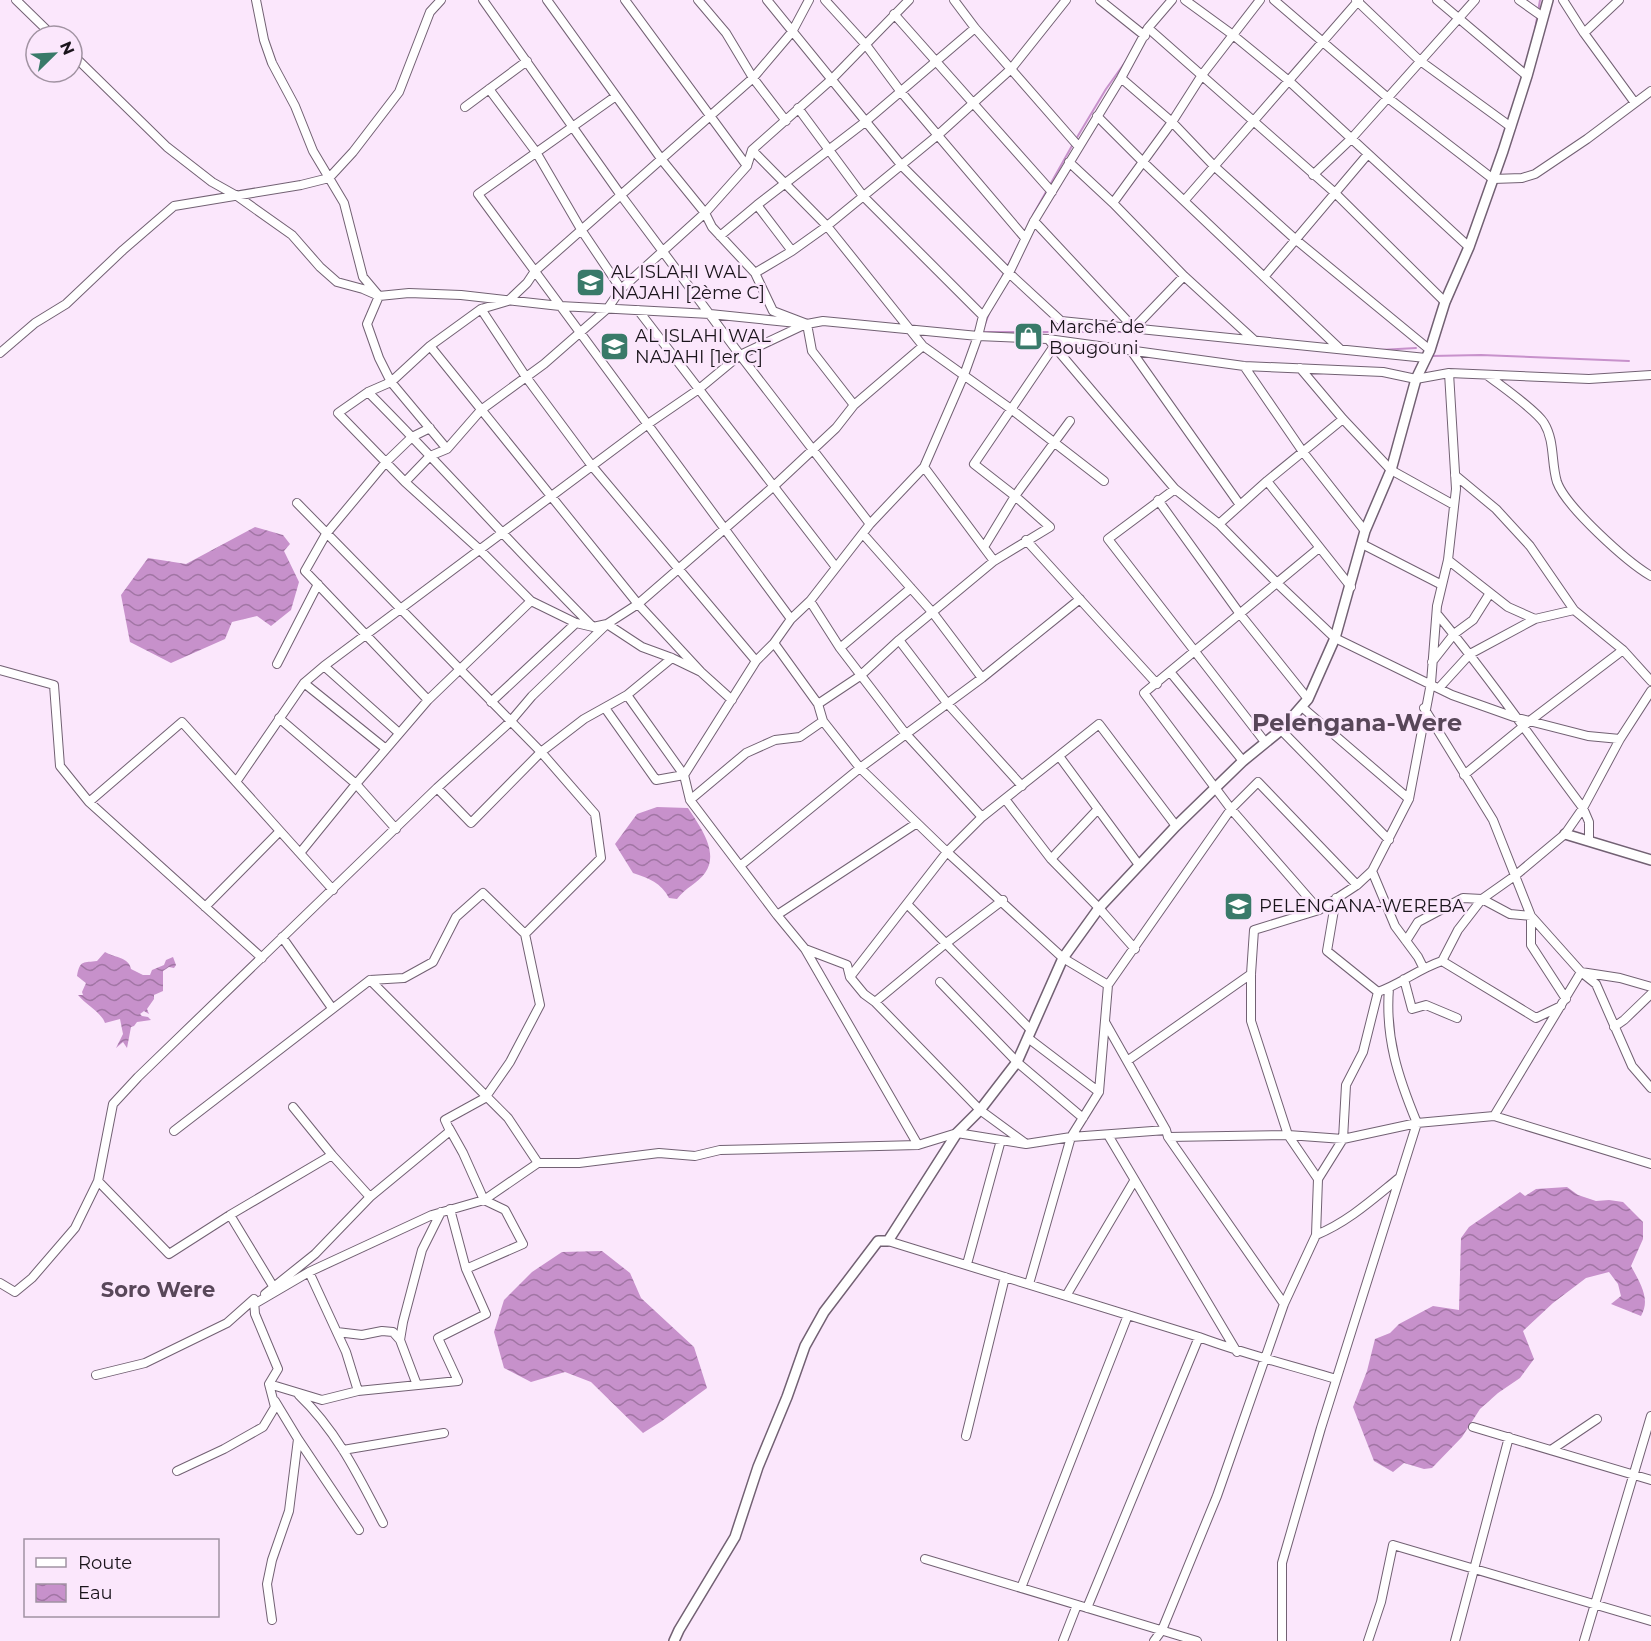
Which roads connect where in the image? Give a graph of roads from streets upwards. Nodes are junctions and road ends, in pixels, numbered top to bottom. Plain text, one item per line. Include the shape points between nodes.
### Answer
1 (16, 0) edge
2 (256, 0) edge
3 (441, 0) edge
4 (483, 0) edge
5 (547, 0) edge
6 (625, 0) edge
7 (698, 0) edge
8 (766, 0) edge
9 (808, 0) edge
10 (825, 0) edge
11 (954, 0) edge
12 (1066, 0) edge
13 (1100, 0) edge
14 (1172, 0) edge
15 (1185, 0) edge
16 (1260, 0) edge
17 (1274, 0) edge
18 (1358, 0) edge
19 (1437, 0) edge
20 (1475, 0) edge
21 (1519, 0) edge
22 (1548, 0) edge
23 (1563, 0) edge
24 (1619, 0) edge
25 (905, 1) edge
26 (894, 15) junction
27 (1543, 17) junction
28 (1458, 19) junction
29 (41, 24) edge
30 (975, 27) junction
31 (792, 32) junction
32 (1147, 32) junction
33 (1584, 33) junction
34 (1233, 35) junction
35 (1323, 42) junction
36 (866, 45) junction
37 (1419, 60) junction
38 (527, 61) junction
39 (936, 61) junction
40 (84, 66) edge
41 (1011, 69) junction
42 (1202, 75) junction
43 (1527, 76) junction
44 (753, 78) junction
45 (1121, 78) junction
46 (832, 79) junction
47 (1289, 81) junction
48 (489, 89) junction
49 (1651, 91) edge
50 (901, 92) junction
51 (616, 96) junction
52 (1388, 98) junction
53 (1635, 103) junction
54 (974, 104) junction
55 (465, 107) dead end
56 (798, 108) junction
57 (710, 114) junction
58 (1097, 117) junction
59 (786, 121) junction
60 (865, 122) junction
61 (1172, 122) junction
62 (1254, 123) junction
63 (571, 126) junction
64 (1511, 127) junction
65 (938, 135) junction
66 (1351, 139) junction
67 (1079, 147) junction
68 (831, 149) junction
69 (752, 150) junction
70 (536, 152) junction
71 (1368, 154) junction
72 (662, 160) junction
73 (1069, 162) junction
74 (1143, 162) junction
75 (747, 166) junction
76 (902, 166) junction
77 (1214, 166) junction
78 (1313, 175) junction
79 (329, 178) junction
80 (1493, 179) junction
81 (785, 183) junction
82 (1052, 192) junction
83 (1334, 192) junction
84 (620, 194) junction
85 (237, 196) junction
86 (863, 196) junction
87 (1184, 201) junction
88 (1113, 203) junction
89 (757, 205) junction
90 (705, 213) junction
91 (1034, 221) junction
92 (827, 226) junction
93 (582, 231) junction
94 (720, 236) junction
95 (1025, 238) junction
96 (1295, 239) junction
97 (1468, 248) junction
98 (792, 251) junction
99 (663, 252) junction
100 (535, 271) junction
101 (755, 273) junction
102 (1009, 273) junction
103 (1184, 276) junction
104 (1264, 277) junction
105 (621, 289) junction
106 (379, 296) junction
107 (508, 301) junction
108 (1445, 302) junction
109 (560, 306) junction
110 (608, 308) junction
111 (481, 309) junction
112 (638, 310) junction
113 (710, 314) junction
114 (983, 316) junction
115 (807, 324) junction
116 (1134, 328) junction
117 (909, 330) junction
118 (580, 332) junction
119 (978, 336) junction
120 (1048, 339) junction
121 (1254, 340) junction
122 (430, 346) junction
123 (923, 346) junction
124 (1054, 346) junction
125 (1130, 349) junction
126 (1340, 349) junction
127 (0, 353) edge
128 (1428, 354) junction
129 (740, 355) junction
130 (1244, 366) junction
131 (1300, 368) junction
132 (1449, 373) junction
133 (964, 375) junction
134 (1486, 375) junction
135 (1651, 375) edge
136 (526, 377) junction
137 (1416, 379) junction
138 (391, 382) junction
139 (699, 389) junction
140 (368, 392) junction
141 (854, 405) junction
142 (1011, 408) junction
143 (481, 410) junction
144 (1344, 419) junction
145 (1070, 421) dead end
146 (648, 424) junction
147 (430, 428) junction
148 (412, 437) junction
149 (1055, 442) junction
150 (447, 449) junction
151 (814, 450) junction
152 (1303, 452) junction
153 (430, 456) junction
154 (386, 462) junction
155 (592, 466) junction
156 (924, 467) junction
157 (1391, 470) junction
158 (1455, 475) junction
159 (1104, 481) dead end
160 (1267, 481) junction
161 (405, 482) junction
162 (774, 486) junction
163 (1175, 489) junction
164 (551, 496) junction
165 (1015, 496) junction
166 (1158, 500) junction
167 (297, 503) dead end
168 (1240, 505) junction
169 (1454, 505) junction
170 (870, 524) junction
171 (1219, 524) junction
172 (725, 528) junction
173 (1365, 531) junction
174 (501, 533) junction
175 (326, 534) junction
176 (862, 534) junction
177 (1026, 540) junction
178 (1362, 544) junction
179 (984, 548) junction
180 (1318, 548) junction
181 (480, 550) junction
182 (1448, 560) junction
183 (994, 561) junction
184 (835, 566) junction
185 (679, 567) junction
186 (1651, 576) edge
187 (318, 584) junction
188 (1278, 584) junction
189 (1442, 585) junction
190 (1351, 586) junction
191 (911, 588) junction
192 (1490, 593) junction
193 (1080, 599) junction
194 (531, 601) junction
195 (810, 601) junction
196 (638, 604) junction
197 (401, 609) junction
198 (1574, 610) junction
199 (933, 613) junction
200 (1240, 614) junction
201 (1437, 614) junction
202 (792, 619) junction
203 (1535, 619) junction
204 (576, 623) junction
205 (607, 624) junction
206 (593, 627) junction
207 (1454, 634) junction
208 (367, 635) junction
209 (1335, 638) junction
210 (899, 640) junction
211 (774, 643) junction
212 (840, 648) junction
213 (1623, 650) junction
214 (1195, 652) junction
215 (1470, 654) junction
216 (672, 658) junction
217 (756, 661) junction
218 (1432, 662) junction
219 (278, 664) dead end
220 (324, 666) junction
221 (0, 670) edge
222 (461, 670) junction
223 (701, 672) junction
224 (1171, 673) junction
225 (860, 676) junction
226 (982, 678) junction
227 (1651, 681) edge
228 (304, 683) junction
229 (1431, 683) junction
230 (1157, 684) junction
231 (1439, 688) junction
232 (1651, 691) edge
233 (627, 695) junction
234 (428, 700) junction
235 (732, 700) junction
236 (491, 702) junction
237 (947, 703) junction
238 (818, 704) junction
239 (1306, 704) junction
240 (605, 708) junction
241 (1424, 708) junction
242 (1514, 717) junction
243 (279, 718) junction
244 (1531, 720) junction
245 (823, 721) junction
246 (510, 722) junction
247 (1522, 728) junction
248 (1281, 730) junction
249 (399, 733) junction
250 (905, 733) junction
251 (1620, 739) junction
252 (1265, 742) junction
253 (386, 749) junction
254 (541, 753) junction
255 (1059, 756) junction
256 (1243, 761) junction
257 (860, 768) junction
258 (684, 775) junction
259 (1464, 775) junction
260 (236, 782) junction
261 (356, 784) junction
262 (1022, 786) junction
263 (1216, 786) junction
264 (437, 788) junction
265 (1005, 799) junction
266 (1408, 799) junction
267 (690, 800) junction
268 (89, 802) junction
269 (1583, 808) junction
270 (1098, 809) junction
271 (1231, 809) junction
272 (982, 817) junction
273 (917, 823) junction
274 (1176, 826) junction
275 (396, 829) junction
276 (280, 831) junction
277 (1565, 834) junction
278 (1389, 840) junction
279 (1590, 841) junction
280 (948, 852) junction
281 (300, 853) junction
282 (1051, 859) junction
283 (1651, 860) edge
284 (1139, 865) junction
285 (740, 866) junction
286 (1372, 871) junction
287 (1516, 875) junction
288 (1357, 885) junction
289 (333, 890) junction
290 (1336, 898) junction
291 (1482, 899) junction
292 (1003, 900) junction
293 (908, 905) junction
294 (205, 907) junction
295 (1099, 908) junction
296 (1319, 910) junction
297 (777, 915) junction
298 (1531, 916) junction
299 (525, 934) junction
300 (282, 937) junction
301 (1406, 941) junction
302 (945, 944) junction
303 (805, 949) junction
304 (1135, 949) junction
305 (1063, 957) junction
306 (262, 958) junction
307 (1442, 961) junction
308 (1423, 967) junction
309 (1581, 972) junction
310 (1251, 974) junction
311 (850, 977) junction
312 (1404, 978) junction
313 (370, 980) junction
314 (940, 982) dead end
315 (1108, 986) junction
316 (1651, 987) edge
317 (1389, 988) junction
318 (1378, 992) junction
319 (1651, 994) edge
320 (875, 1002) junction
321 (1564, 1002) junction
322 (332, 1008) junction
323 (1457, 1018) dead end
324 (1104, 1021) junction
325 (1614, 1026) junction
326 (1030, 1034) junction
327 (1127, 1061) junction
328 (1017, 1062) junction
329 (1651, 1088) edge
330 (1099, 1092) junction
331 (485, 1098) junction
332 (293, 1107) dead end
333 (980, 1110) junction
334 (1494, 1116) junction
335 (1083, 1118) junction
336 (445, 1120) junction
337 (1417, 1123) junction
338 (174, 1131) dead end
339 (957, 1133) junction
340 (1167, 1134) junction
341 (1108, 1135) junction
342 (1288, 1135) junction
343 (1071, 1137) junction
344 (1343, 1139) junction
345 (1001, 1140) junction
346 (1026, 1144) junction
347 (918, 1145) junction
348 (332, 1155) junction
349 (538, 1163) junction
350 (1651, 1164) edge
351 (1400, 1177) junction
352 (1318, 1179) junction
353 (1134, 1180) junction
354 (98, 1181) junction
355 (370, 1197) junction
356 (484, 1200) junction
357 (450, 1209) junction
358 (441, 1212) junction
359 (230, 1215) junction
360 (1316, 1235) junction
361 (888, 1241) junction
362 (967, 1264) junction
363 (466, 1269) junction
364 (309, 1272) junction
365 (1005, 1276) junction
366 (0, 1283) edge
367 (1029, 1284) junction
368 (273, 1286) junction
369 (1066, 1296) junction
370 (255, 1301) junction
371 (1284, 1304) junction
372 (1128, 1315) junction
373 (337, 1332) junction
374 (1199, 1337) junction
375 (400, 1340) junction
376 (1237, 1352) junction
377 (1265, 1357) junction
378 (96, 1375) dead end
379 (1336, 1379) junction
380 (269, 1384) junction
381 (417, 1385) junction
382 (358, 1391) junction
383 (297, 1392) junction
384 (274, 1399) junction
385 (1651, 1416) edge
386 (1597, 1419) dead end
387 (1473, 1426) dead end
388 (444, 1433) dead end
389 (966, 1437) dead end
390 (1509, 1437) junction
391 (298, 1439) junction
392 (344, 1450) junction
393 (1551, 1450) junction
394 (177, 1471) dead end
395 (1633, 1474) junction
396 (1651, 1480) edge
397 (383, 1523) dead end
398 (359, 1530) dead end
399 (926, 1559) dead end
400 (1475, 1568) junction
401 (1020, 1588) junction
402 (1594, 1604) junction
403 (1077, 1605) junction
404 (1088, 1608) junction
405 (272, 1620) dead end
406 (1651, 1621) edge
407 (1162, 1630) junction
408 (674, 1641) edge
409 (1064, 1641) edge
410 (1154, 1641) edge
411 (1197, 1641) edge
412 (1282, 1641) edge
413 (1368, 1641) edge
414 (1455, 1641) edge
415 (1584, 1641) edge

1 - 29 street
2 - 79 street via 272,63
3 - 79 street via 430,12 399,92
4 - 38 street
5 - 51 street
6 - 57 street
7 - 44 street via 726,33
8 - 31 street
9 - 31 street
10 - 36 street
11 - 30 street
12 - 41 street
13 - 32 street
14 - 32 street
15 - 34 street
16 - 34 street
17 - 35 street
18 - 35 street
18 - 37 street
19 - 28 street
20 - 28 street
21 - 27 street
22 - 27 street
23 - 33 street
24 - 33 street
25 - 26 street
26 - 36 street
26 - 39 street
27 - 43 street
28 - 37 street
28 - 43 street
30 - 39 street
30 - 41 street
31 - 44 street
31 - 46 street
32 - 42 street
32 - 45 street
33 - 53 street
34 - 42 street
34 - 47 street
35 - 47 street
35 - 52 street
36 - 46 street
36 - 50 street
37 - 52 street
37 - 64 street
38 - 48 street
38 - 63 street
39 - 50 street
39 - 54 street
40 - 85 street via 167,147
41 - 54 street
41 - 67 street
42 - 61 street
42 - 62 street
43 - 64 street
44 - 57 street
44 - 59 street
45 - 58 street
45 - 61 street
46 - 56 street
46 - 60 street
47 - 62 street
47 - 66 street
48 - 55 street
48 - 70 street
49 - 53 street
50 - 60 street
50 - 65 street
51 - 63 street
51 - 72 street
52 - 66 street
52 - 80 street
53 - 80 street via 1535,174
54 - 65 street
54 - 82 street
56 - 59 street
56 - 68 street
57 - 72 street
57 - 75 street
58 - 67 street
58 - 74 street
59 - 69 street
60 - 68 street
60 - 76 street
61 - 74 street
61 - 77 street
62 - 77 street
62 - 78 street
63 - 70 street
63 - 84 street
64 - 80 street
65 - 76 street
65 - 95 street
66 - 71 street
66 - 78 street
67 - 73 street
68 - 81 street
68 - 86 street
69 - 75 street
69 - 81 street
70 - 93 street
70 - 100 street via 478,194
71 - 83 street
71 - 97 street
72 - 84 street
72 - 90 street
73 - 82 street
73 - 88 street
74 - 87 street
74 - 88 street
75 - 90 street
76 - 86 street
76 - 102 street
77 - 87 street
77 - 96 street
78 - 83 street
79 - 85 street
79 - 106 street via 344,203 363,277
80 - 97 street
81 - 89 street
81 - 92 street
82 - 91 street
83 - 96 street
83 - 108 street
84 - 93 street
84 - 99 street
85 - 106 street via 292,235 337,282
85 - 127 street via 174,206 66,304 35,323
86 - 92 street
86 - 114 street
87 - 104 street
88 - 103 street
89 - 94 street
89 - 98 street
90 - 94 street
90 - 99 street
91 - 95 street
91 - 116 street
92 - 98 street
92 - 117 street
93 - 100 street
93 - 105 street
94 - 101 street
95 - 102 street
96 - 104 street
96 - 128 street
97 - 108 street
98 - 101 street
99 - 105 street
99 - 113 street
100 - 107 street
100 - 109 street
101 - 115 street via 773,311
102 - 114 street
102 - 116 street via 1061,321
103 - 116 street
103 - 121 street
104 - 126 street
105 - 110 street
106 - 107 street via 409,292
106 - 138 street via 368,324
107 - 109 street
107 - 111 street
108 - 128 street
109 - 110 street
109 - 118 street
110 - 112 street
110 - 118 street
111 - 122 street
111 - 136 street
112 - 113 street
112 - 139 street
113 - 115 street
113 - 129 street
114 - 119 street
115 - 117 street via 823,321
115 - 129 street
115 - 141 street via 812,351
116 - 121 street
117 - 119 street
117 - 123 street
118 - 136 street
118 - 146 street
119 - 120 street
119 - 133 street
120 - 124 street
120 - 125 street
121 - 126 street
122 - 138 street
122 - 143 street
123 - 133 street
123 - 141 street
124 - 142 street
124 - 163 street
125 - 130 street
125 - 168 street
126 - 128 street
128 - 137 street
129 - 139 street
129 - 151 street
130 - 131 street
130 - 152 street
131 - 137 street via 1383,372
131 - 144 street
132 - 134 street
132 - 137 street
132 - 158 street
133 - 142 street
133 - 156 street
134 - 135 street via 1589,379
134 - 186 street via 1544,423 1557,482 1572,504 1618,552
136 - 143 street
136 - 155 street
137 - 157 street
138 - 140 street
138 - 147 street
139 - 146 street
139 - 162 street
140 - 148 street
140 - 154 street via 338,413
141 - 151 street
142 - 149 street
142 - 165 street via 974,464
143 - 150 street
143 - 164 street
144 - 152 street
144 - 157 street
145 - 149 street
146 - 155 street
146 - 172 street
147 - 148 street
147 - 150 street
148 - 153 street
148 - 154 street
149 - 159 street
149 - 165 street
150 - 153 street
151 - 162 street
151 - 170 street
152 - 160 street
152 - 173 street
153 - 161 street
153 - 174 street
154 - 161 street
154 - 175 street
155 - 164 street
155 - 185 street
156 - 170 street
156 - 179 street
157 - 169 street
157 - 173 street
158 - 169 street
158 - 198 street via 1496,509 1530,546
160 - 168 street
160 - 180 street
161 - 181 street
162 - 172 street
162 - 184 street
163 - 166 street
163 - 171 street
164 - 174 street
164 - 196 street
165 - 177 street via 1050,527
165 - 179 street
166 - 200 street
166 - 214 street via 1108,539
167 - 175 street
168 - 171 street
169 - 182 street
170 - 176 street
171 - 188 street
172 - 185 street
172 - 202 street
173 - 178 street
174 - 181 street
174 - 206 street
175 - 187 street via 305,571
175 - 197 street
176 - 184 street
176 - 191 street
177 - 183 street
177 - 193 street
178 - 189 street
178 - 190 street
179 - 183 street
180 - 188 street
180 - 190 street
181 - 194 street
181 - 197 street
182 - 189 street
182 - 192 street
183 - 199 street
184 - 195 street
185 - 196 street
185 - 217 street
187 - 208 street
187 - 219 street
188 - 200 street
188 - 209 street
189 - 201 street
190 - 209 street
191 - 199 street
191 - 212 street
192 - 203 street via 1508,607
192 - 207 street via 1473,620
193 - 226 street
193 - 230 street
194 - 204 street
194 - 222 street
195 - 202 street
195 - 212 street
196 - 205 street
196 - 223 street
197 - 208 street
197 - 222 street
198 - 203 street
198 - 213 street
199 - 210 street
199 - 226 street
200 - 214 street
200 - 239 street
201 - 207 street
201 - 218 street
202 - 211 street
203 - 215 street
204 - 206 street
204 - 236 street
205 - 206 street
205 - 216 street via 642,647
205 - 246 street
207 - 215 street
207 - 218 street
208 - 220 street
208 - 234 street
209 - 229 street
209 - 239 street
210 - 225 street
210 - 237 street
211 - 217 street
211 - 238 street
212 - 225 street
213 - 227 street
213 - 244 street
214 - 224 street
214 - 252 street
215 - 231 street
215 - 242 street
216 - 223 street
216 - 233 street
217 - 235 street
218 - 229 street
220 - 228 street
220 - 249 street
221 - 268 street via 54,685 60,766
222 - 234 street
222 - 236 street
223 - 235 street
224 - 230 street
224 - 256 street
225 - 238 street
225 - 250 street
226 - 237 street
228 - 243 street
228 - 253 street
229 - 231 street
229 - 241 street
230 - 263 street via 1144,693
231 - 242 street
232 - 251 street
233 - 240 street
233 - 258 street
234 - 249 street
235 - 258 street
236 - 246 street
237 - 250 street
237 - 262 street
238 - 245 street
239 - 248 street
239 - 266 street
240 - 254 street via 584,719
240 - 258 street via 656,780
241 - 259 street
241 - 266 street
242 - 244 street
242 - 247 street
243 - 260 street
243 - 261 street
244 - 247 street
244 - 251 street via 1588,736
245 - 257 street
245 - 267 street via 800,737 775,740 746,753
246 - 254 street
246 - 264 street
247 - 259 street
247 - 269 street
248 - 252 street
248 - 278 street
249 - 253 street
250 - 257 street
250 - 272 street
251 - 269 street
252 - 256 street
253 - 261 street
254 - 264 street via 471,823
254 - 299 street via 595,814 601,858
255 - 262 street
255 - 270 street
255 - 274 street via 1099,724
256 - 263 street
257 - 273 street
257 - 285 street
258 - 267 street
259 - 287 street via 1493,820
260 - 268 street via 182,722
260 - 276 street
261 - 275 street
261 - 281 street
262 - 265 street
263 - 271 street
263 - 274 street
264 - 275 street
265 - 272 street
265 - 282 street
266 - 278 street
267 - 285 street
268 - 294 street
269 - 277 street
269 - 279 street
270 - 282 street
270 - 284 street
271 - 288 street via 1258,782
271 - 296 street
271 - 304 street
272 - 280 street
273 - 280 street
273 - 297 street
274 - 284 street
275 - 289 street
276 - 281 street
276 - 294 street
277 - 279 street
277 - 287 street
278 - 286 street
279 - 283 street
280 - 292 street
280 - 293 street
281 - 289 street
282 - 295 street
284 - 295 street
285 - 297 street
286 - 288 street
286 - 301 street via 1395,926
287 - 291 street
287 - 298 street
288 - 290 street
289 - 300 street
290 - 296 street
290 - 318 street via 1327,951
291 - 298 street via 1510,914
291 - 301 street via 1463,898 1440,909 1418,922
291 - 307 street via 1458,930
292 - 302 street
292 - 305 street
293 - 302 street
293 - 311 street
294 - 306 street
295 - 304 street
295 - 305 street
296 - 310 street via 1254,930
297 - 303 street
298 - 309 street
298 - 321 street via 1531,945
299 - 313 street via 483,893 456,917 433,962 404,978
299 - 331 street via 540,1005 510,1062
300 - 306 street
300 - 322 street
301 - 308 street
302 - 320 street
302 - 326 street
303 - 311 street via 847,965
303 - 347 street
304 - 315 street
305 - 315 street
305 - 326 street
306 - 354 street via 113,1104
307 - 308 street
307 - 321 street via 1536,1018
308 - 312 street
309 - 316 street
309 - 321 street
309 - 325 street via 1596,984
310 - 327 street
310 - 342 street via 1251,1021
311 - 320 street
312 - 317 street
312 - 323 street via 1412,1009 1426,1005
313 - 322 street
313 - 331 street
314 - 328 street
315 - 324 street
317 - 318 street
317 - 337 street via 1389,1039 1401,1085
318 - 344 street via 1363,1052 1346,1085
319 - 325 street
320 - 333 street
321 - 334 street
322 - 338 street
324 - 327 street
324 - 330 street
325 - 329 street via 1632,1066
326 - 328 street
326 - 330 street
327 - 340 street
328 - 333 street
328 - 335 street
330 - 335 street
331 - 336 street
331 - 349 street via 508,1118
332 - 348 street
333 - 339 street
333 - 346 street
334 - 337 street
334 - 350 street
335 - 343 street
336 - 355 street via 450,1131
336 - 356 street
337 - 344 street
337 - 351 street
339 - 345 street
339 - 347 street
339 - 361 street
340 - 341 street
340 - 342 street
340 - 371 street
341 - 343 street
341 - 353 street
342 - 344 street
342 - 352 street
343 - 346 street
343 - 367 street
344 - 352 street
345 - 346 street
345 - 362 street
347 - 349 street via 720,1150 695,1156 659,1153 579,1163
348 - 355 street
348 - 359 street
349 - 356 street
351 - 360 street via 1359,1211
351 - 379 street
352 - 360 street
353 - 369 street
353 - 376 street
354 - 359 street via 169,1254
354 - 366 street via 75,1228 32,1278 15,1292
355 - 368 street via 315,1254
356 - 357 street
356 - 363 street via 504,1210 523,1244
357 - 358 street
357 - 363 street
358 - 364 street
358 - 375 street via 422,1250
359 - 368 street
360 - 371 street
361 - 362 street
361 - 408 street via 878,1241 846,1281 805,1346 735,1537
362 - 365 street
363 - 381 street via 486,1314 438,1338 458,1381
364 - 370 street
364 - 373 street
365 - 367 street
365 - 389 street
367 - 369 street
368 - 370 street
369 - 372 street
370 - 378 street via 227,1323 145,1363
370 - 380 street via 255,1314 278,1369
371 - 377 street
372 - 374 street
372 - 401 street
373 - 375 street via 393,1332
373 - 382 street
374 - 376 street
374 - 404 street
375 - 381 street
376 - 377 street
377 - 379 street
377 - 407 street via 1217,1496
379 - 412 street via 1282,1563
380 - 383 street
380 - 384 street
381 - 382 street
382 - 383 street via 322,1400
383 - 392 street via 318,1412
384 - 391 street
384 - 394 street via 274,1407 262,1427
385 - 395 street
386 - 393 street
387 - 390 street
388 - 392 street
390 - 393 street
390 - 400 street
391 - 398 street
391 - 405 street via 289,1511 267,1584
392 - 397 street
393 - 395 street
395 - 396 street
395 - 402 street
399 - 401 street
400 - 402 street
400 - 413 street via 1394,1545
400 - 414 street
401 - 403 street
402 - 406 street
402 - 415 street
403 - 404 street
403 - 409 street
404 - 407 street
407 - 410 street
407 - 411 street

